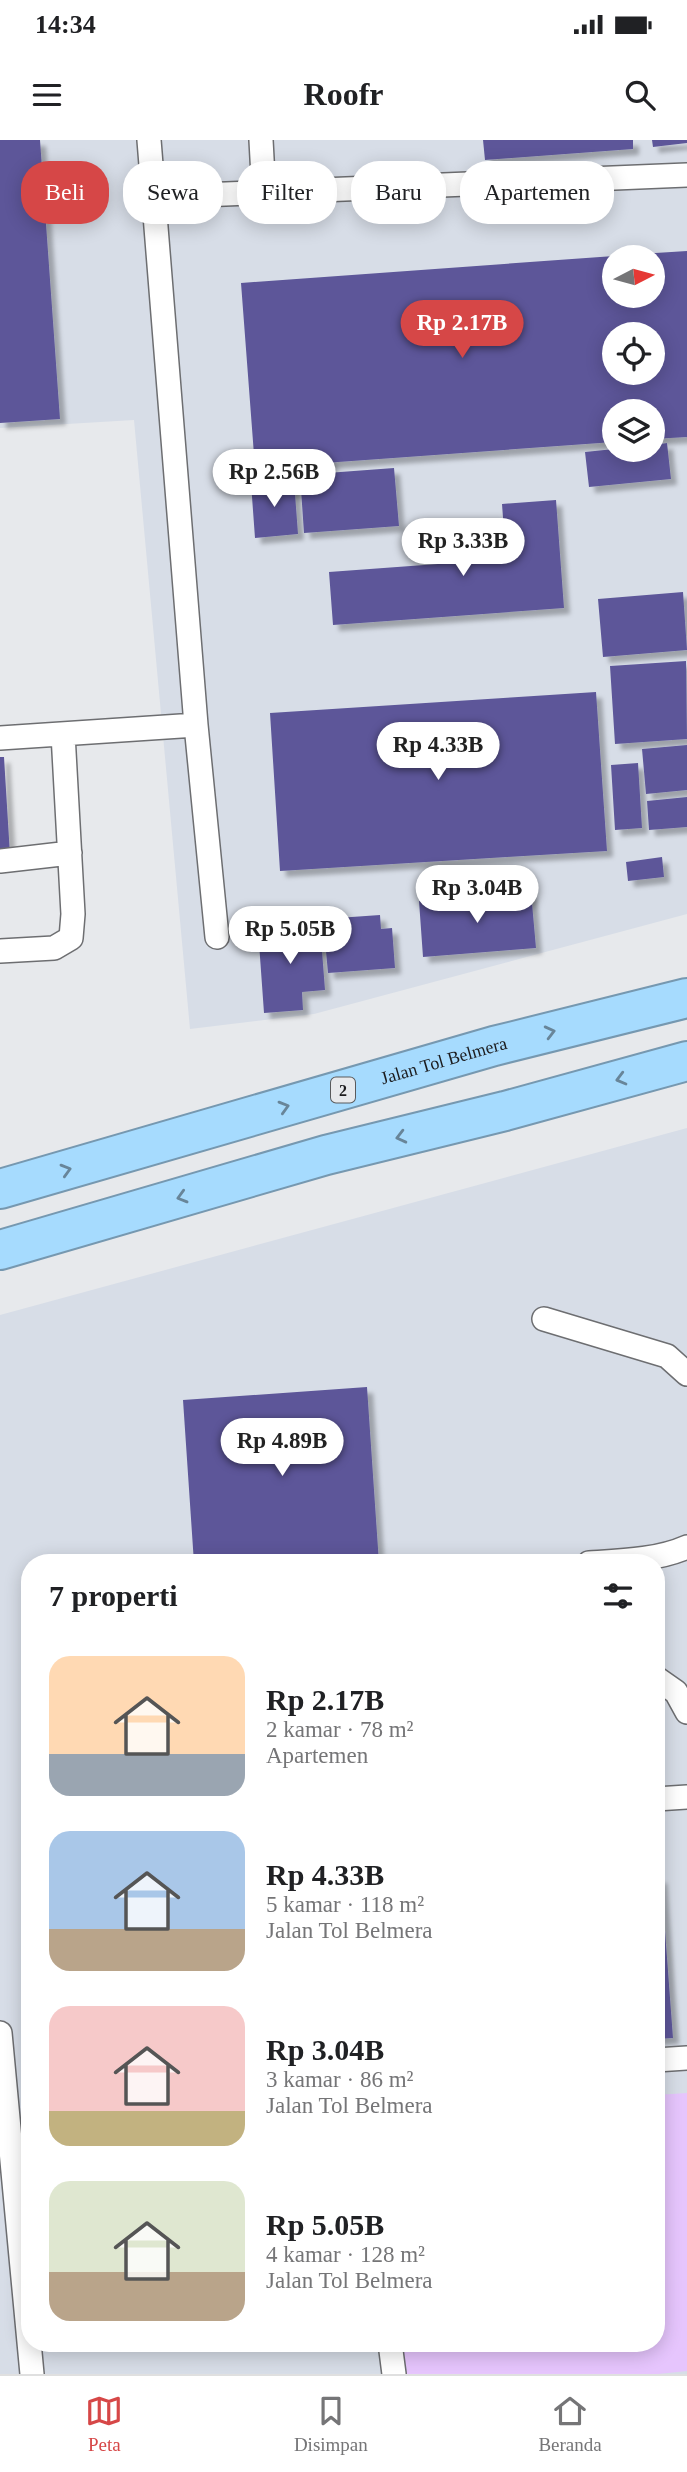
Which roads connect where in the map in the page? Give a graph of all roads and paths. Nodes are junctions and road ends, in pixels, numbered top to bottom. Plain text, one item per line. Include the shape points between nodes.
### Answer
1 (149, 140) edge
2 (261, 140) edge
3 (150, 161) edge
4 (262, 161) edge
5 (687, 175) edge
6 (337, 192) edge
7 (155, 224) edge
8 (196, 725) junction
9 (63, 734) junction
10 (0, 738) edge
11 (70, 853) junction
12 (0, 861) edge
13 (217, 937) dead end
14 (0, 951) edge
15 (687, 998) edge
16 (687, 1061) edge
17 (0, 1189) edge
18 (0, 1250) edge
19 (544, 1319) dead end
20 (687, 1374) edge
21 (687, 1547) edge
22 (660, 1554) edge
23 (665, 1684) edge
24 (687, 1712) edge
25 (687, 1797) edge
26 (665, 1798) edge
27 (0, 2033) edge
28 (687, 2058) edge
29 (665, 2059) edge
30 (21, 2257) edge
31 (30, 2352) edge
32 (391, 2352) edge
33 (32, 2374) edge
34 (394, 2374) edge

1 - 3 lane
2 - 4 lane
5 - 6 lane
7 - 8 lane
8 - 9 lane
8 - 13 lane
9 - 10 lane
9 - 11 lane
11 - 12 lane
11 - 14 lane via 71,938 54,948
17 -> 15 highway, Jalan Tol Belmera / 2 via 494,1046
16 -> 18 highway via 326,1155
19 - 20 lane via 667,1356
21 - 22 lane
23 - 24 lane via 676,1692
25 - 26 lane
27 - 30 lane
28 - 29 lane
31 - 33 lane
32 - 34 lane

